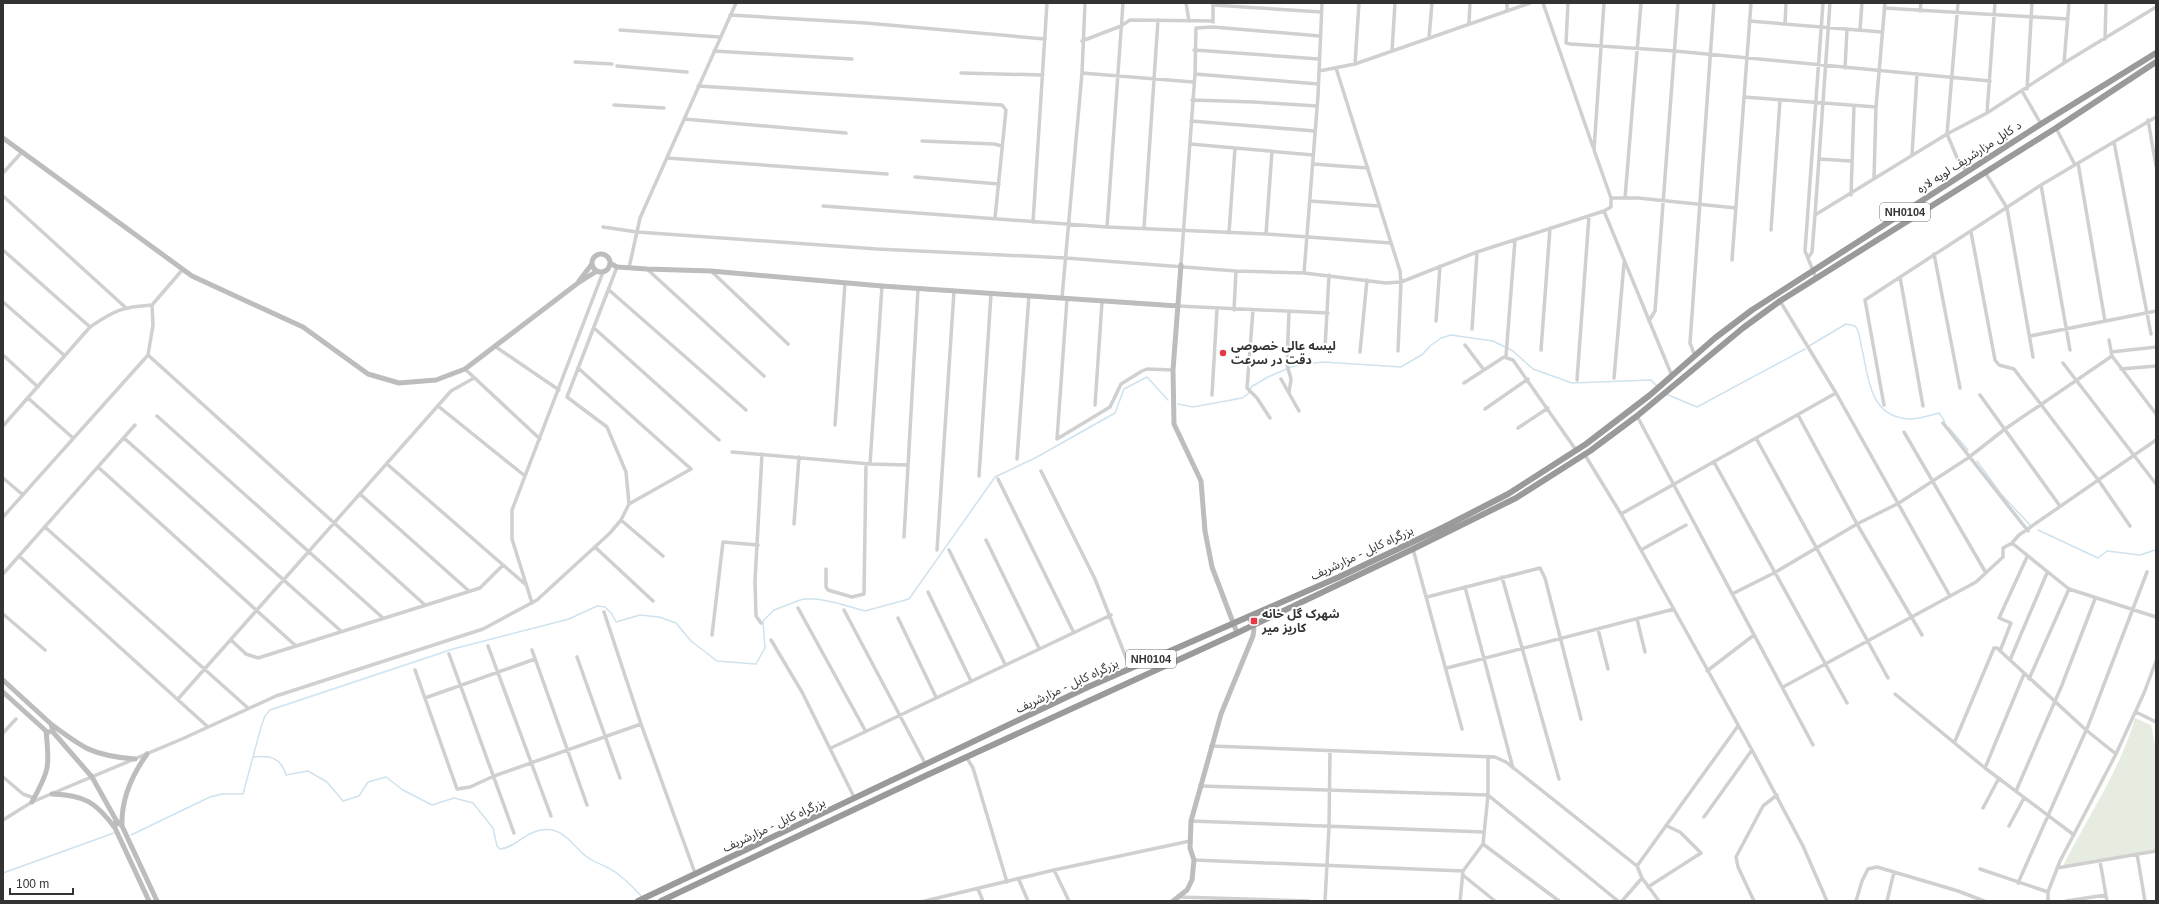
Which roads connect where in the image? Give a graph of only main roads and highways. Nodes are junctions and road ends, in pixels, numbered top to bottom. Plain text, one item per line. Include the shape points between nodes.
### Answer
1 (2156, 54) edge
2 (2156, 62) edge
3 (1752, 310) junction
4 (1757, 317) junction
5 (1663, 384) joint
6 (1668, 390) joint
7 (1628, 412) junction
8 (1635, 417) junction
9 (1586, 444) junction
10 (1588, 453) junction
11 (1475, 511) junction
12 (1478, 517) junction
13 (1385, 559) junction
14 (1341, 580) junction
15 (638, 901) edge
16 (661, 901) edge

1 - 3 highway, د کابل مزارشریف لویه لاره / NH0104 via 2041,124
2 - 4 highway, د کابل مزارشریف لویه لاره / NH0104
3 - 4 highway
3 - 5 highway, د کابل مزارشریف لویه لاره / NH0104
4 - 6 highway, د کابل مزارشریف لویه لاره / NH0104
5 - 7 highway, بزرگراه کابل - مزارشریف / NH0104
6 - 8 highway, بزرگراه کابل - مزارشریف / NH0104
7 - 8 highway
7 - 9 highway, بزرگراه کابل - مزارشریف / NH0104
8 - 10 highway, بزرگراه کابل - مزارشریف / NH0104
9 - 10 highway
9 - 11 highway, بزرگراه کابل - مزارشریف / NH0104 via 1508,494
10 - 12 highway, بزرگراه کابل - مزارشریف / NH0104 via 1516,498
11 - 12 highway
11 - 13 highway, بزرگراه کابل - مزارشریف / NH0104
12 - 13 highway, بزرگراه کابل - مزارشریف / NH0104 via 1413,549
13 - 14 highway, بزرگراه کابل - مزارشریف / NH0104
14 - 15 highway, بزرگراه کابل - مزارشریف / NH0104 via 1249,616 1132,667 924,763 855,799
14 - 16 highway, بزرگراه کابل - مزارشریف / NH0104 via 1237,633

